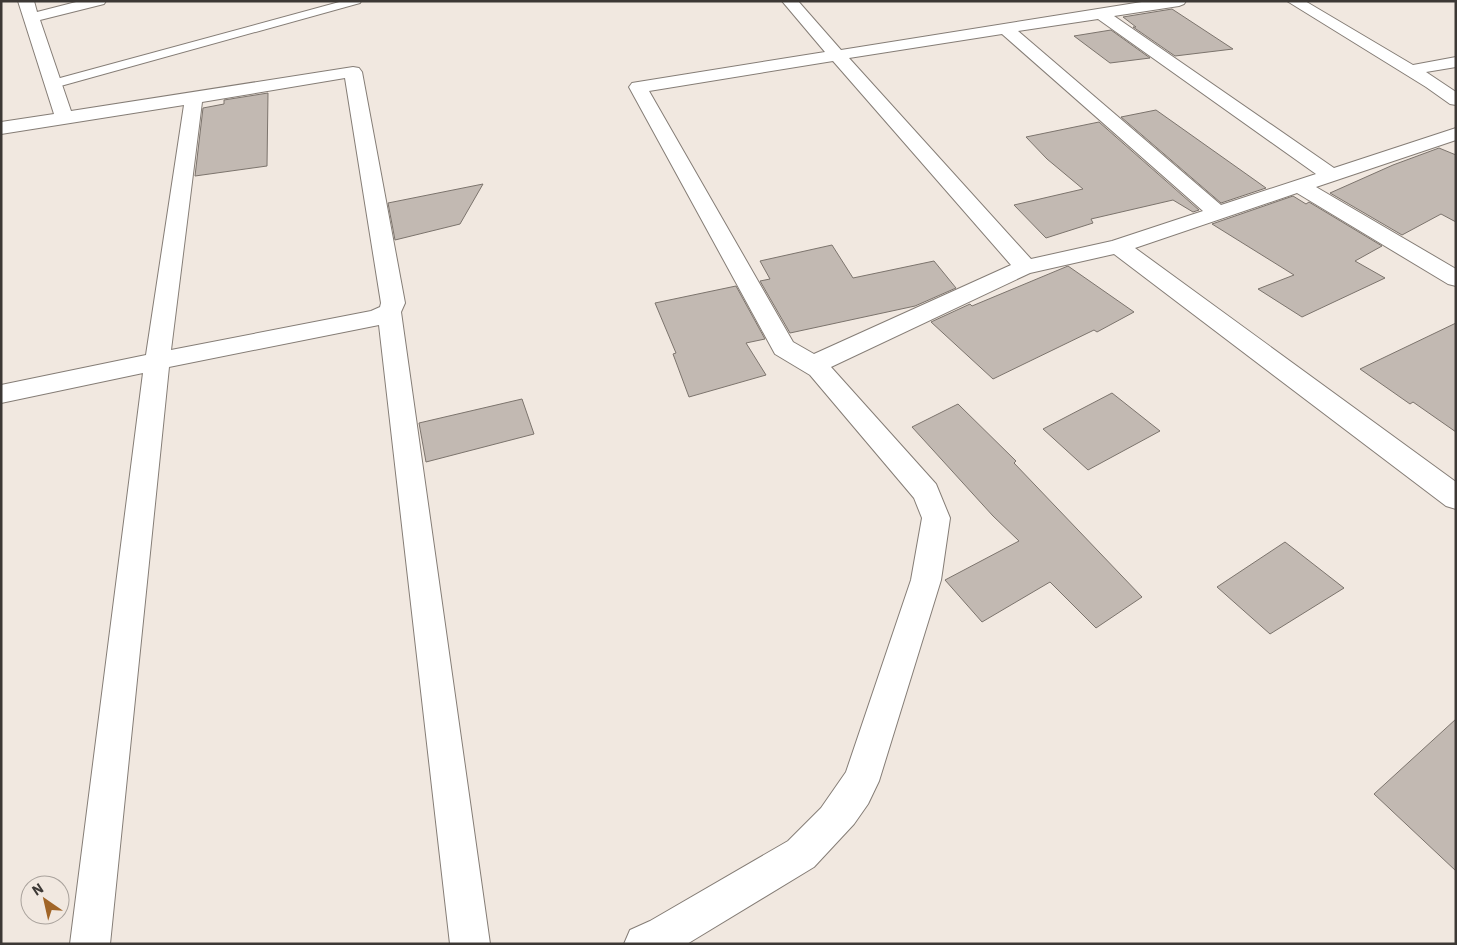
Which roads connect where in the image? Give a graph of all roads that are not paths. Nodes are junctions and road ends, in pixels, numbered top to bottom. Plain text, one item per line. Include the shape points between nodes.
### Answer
1 (26, 1) edge
2 (99, 1) edge
3 (356, 1) edge
4 (789, 1) edge
5 (1179, 1) edge
6 (1294, 1) edge
7 (1100, 13) junction
8 (31, 18) junction
9 (1005, 28) junction
10 (836, 54) junction
11 (1456, 62) edge
12 (1411, 70) junction
13 (53, 84) junction
14 (194, 98) junction
15 (1456, 100) edge
16 (64, 118) junction
17 (1, 128) edge
18 (1456, 134) edge
19 (1331, 176) junction
20 (1299, 186) junction
21 (1218, 213) junction
22 (1118, 246) junction
23 (1028, 266) junction
24 (1456, 279) edge
25 (389, 312) junction
26 (157, 361) junction
27 (813, 364) junction
28 (1, 394) edge
29 (1456, 498) edge
30 (90, 944) edge
31 (470, 944) edge
32 (644, 944) edge

1 - 8 street
2 - 8 street
3 - 13 lane
4 - 10 street
5 - 7 street
6 - 12 street
7 - 9 street
7 - 19 street
8 - 13 street
9 - 10 street
9 - 21 street
10 - 23 street via 1015,259
10 - 27 street via 638,87 784,348
11 - 12 street
12 - 15 street
13 - 16 street
14 - 16 street
14 - 25 street via 353,72 393,303
14 - 26 street
16 - 17 street
18 - 19 street
19 - 20 street
20 - 21 street
20 - 24 street
21 - 22 street
22 - 23 street
22 - 29 street
23 - 27 street
25 - 26 street via 377,318
25 - 31 street
26 - 28 street
26 - 30 street
27 - 32 street via 926,492 936,518 926,580 860,781 844,810 820,838 800,854

